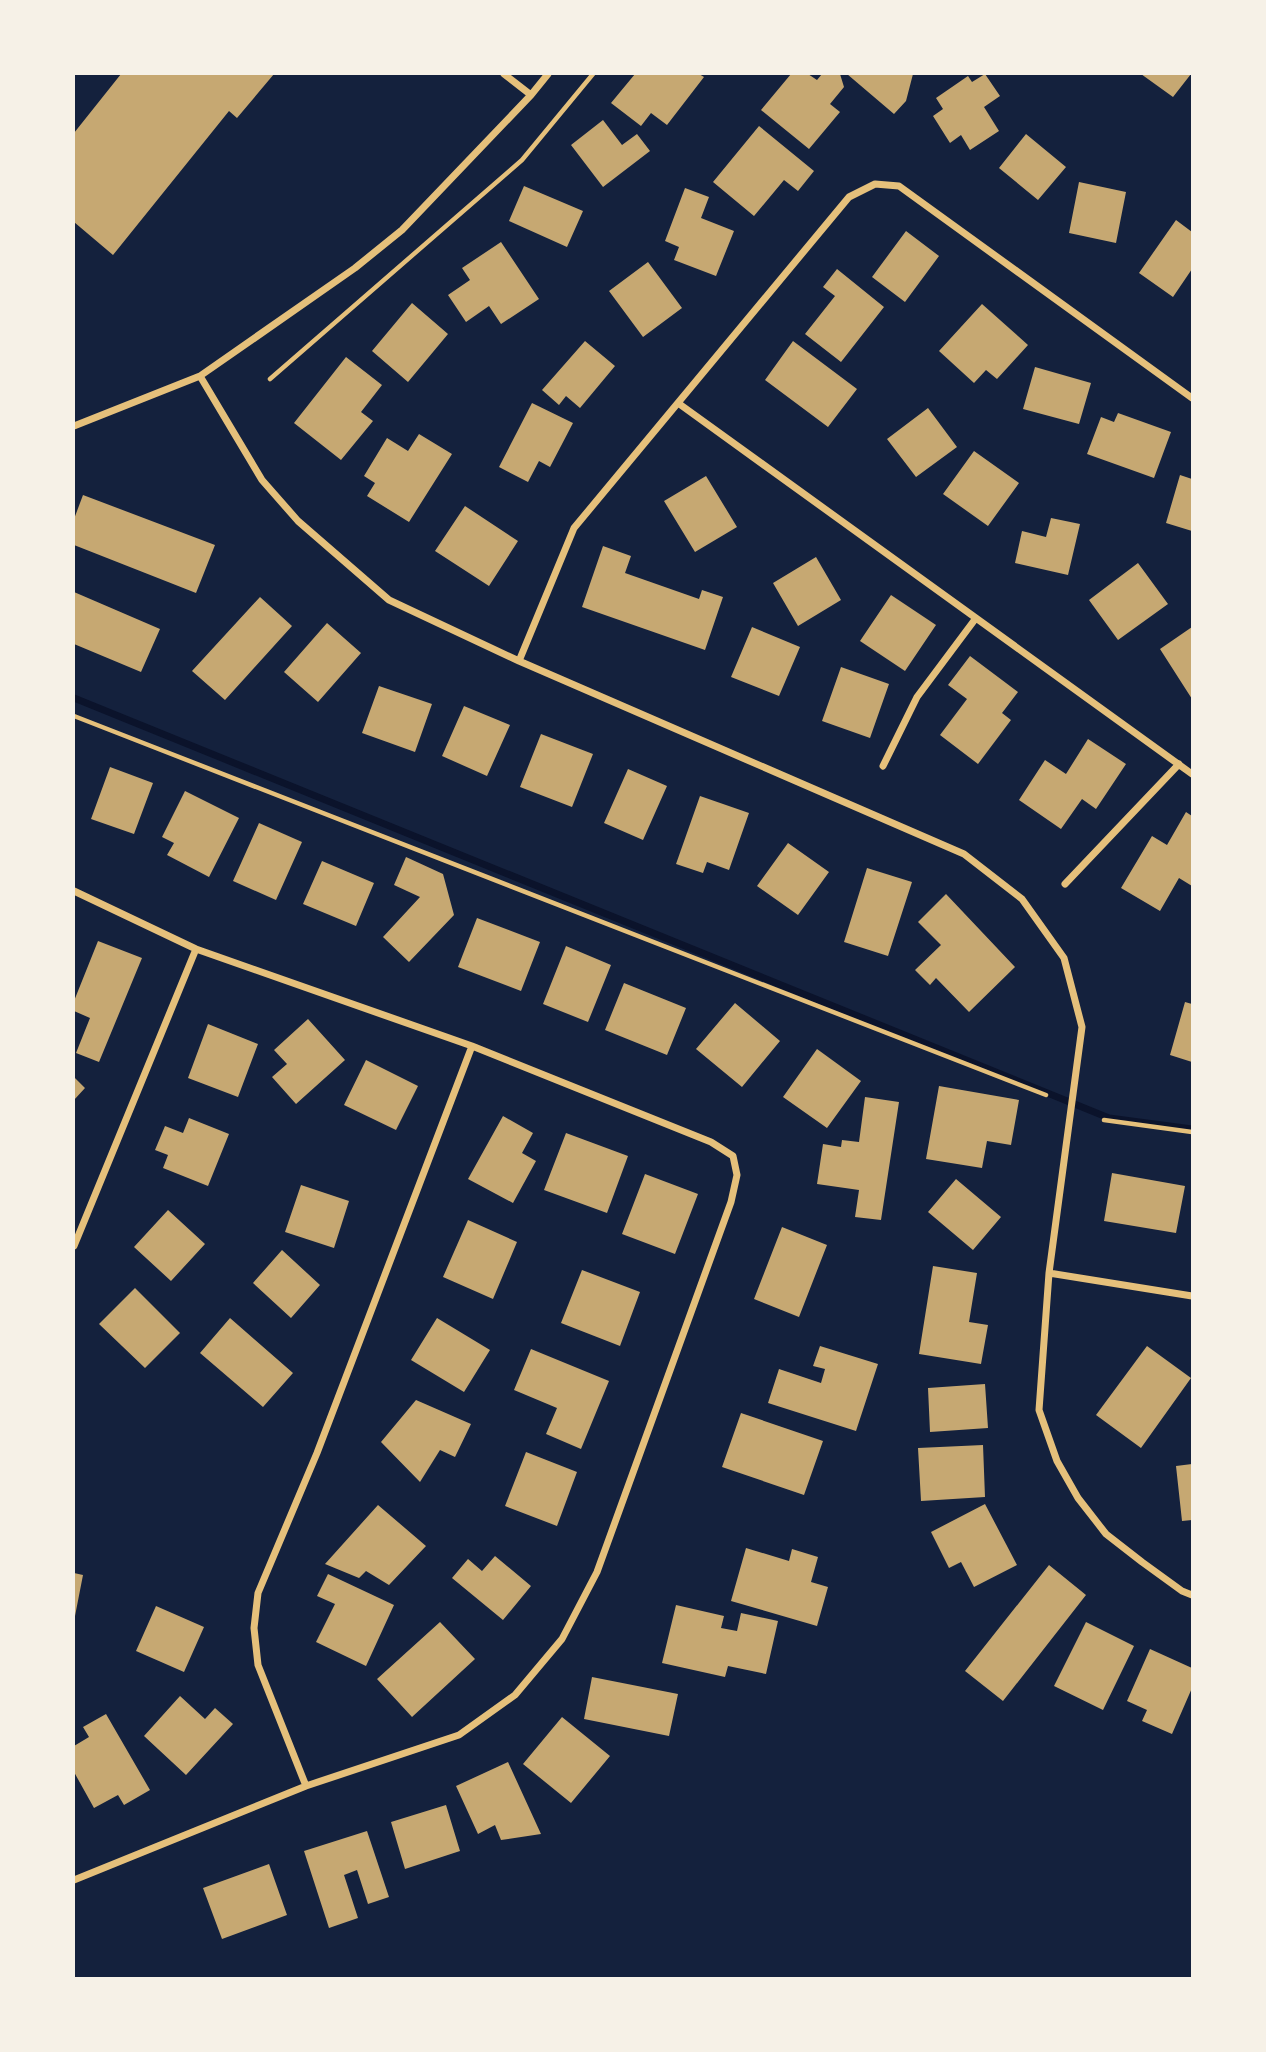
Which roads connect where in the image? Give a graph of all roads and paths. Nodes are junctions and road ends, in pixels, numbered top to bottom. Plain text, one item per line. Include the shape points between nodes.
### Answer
1 (504, 74) edge
2 (548, 74) edge
3 (593, 74) edge
4 (531, 96) junction
5 (200, 376) junction
6 (270, 379) dead end
7 (1192, 398) edge
8 (678, 403) junction
9 (74, 426) edge
10 (975, 618) junction
11 (519, 661) junction
12 (74, 716) edge
13 (1179, 764) junction
14 (883, 766) dead end
15 (1192, 774) edge
16 (1066, 884) dead end
17 (74, 891) edge
18 (196, 949) junction
19 (472, 1046) junction
20 (1046, 1095) dead end
21 (1104, 1120) dead end
22 (1192, 1132) edge
23 (74, 1246) edge
24 (1049, 1273) junction
25 (1192, 1296) edge
26 (1192, 1595) edge
27 (306, 1786) junction
28 (74, 1880) edge

1 - 4 street
2 - 4 street
3 - 6 path via 522,160
4 - 5 street via 402,230
5 - 9 street
5 - 11 street via 262,480 298,521 388,600
7 - 8 street via 899,186 875,184 849,197
8 - 10 street
8 - 11 street via 574,528
10 - 13 street
10 - 14 street via 917,697
11 - 24 street via 964,854 1022,899 1064,958 1082,1027
12 - 20 path
13 - 15 street
13 - 16 street
17 - 18 street
18 - 19 street
18 - 23 street
19 - 27 street via 317,1453 258,1593 254,1629 258,1665
19 - 27 street via 711,1142 733,1156 737,1175 731,1202 597,1572 562,1639 515,1695 458,1735
21 - 22 path
24 - 25 street
24 - 26 street via 1039,1410 1057,1461 1106,1534
27 - 28 street

